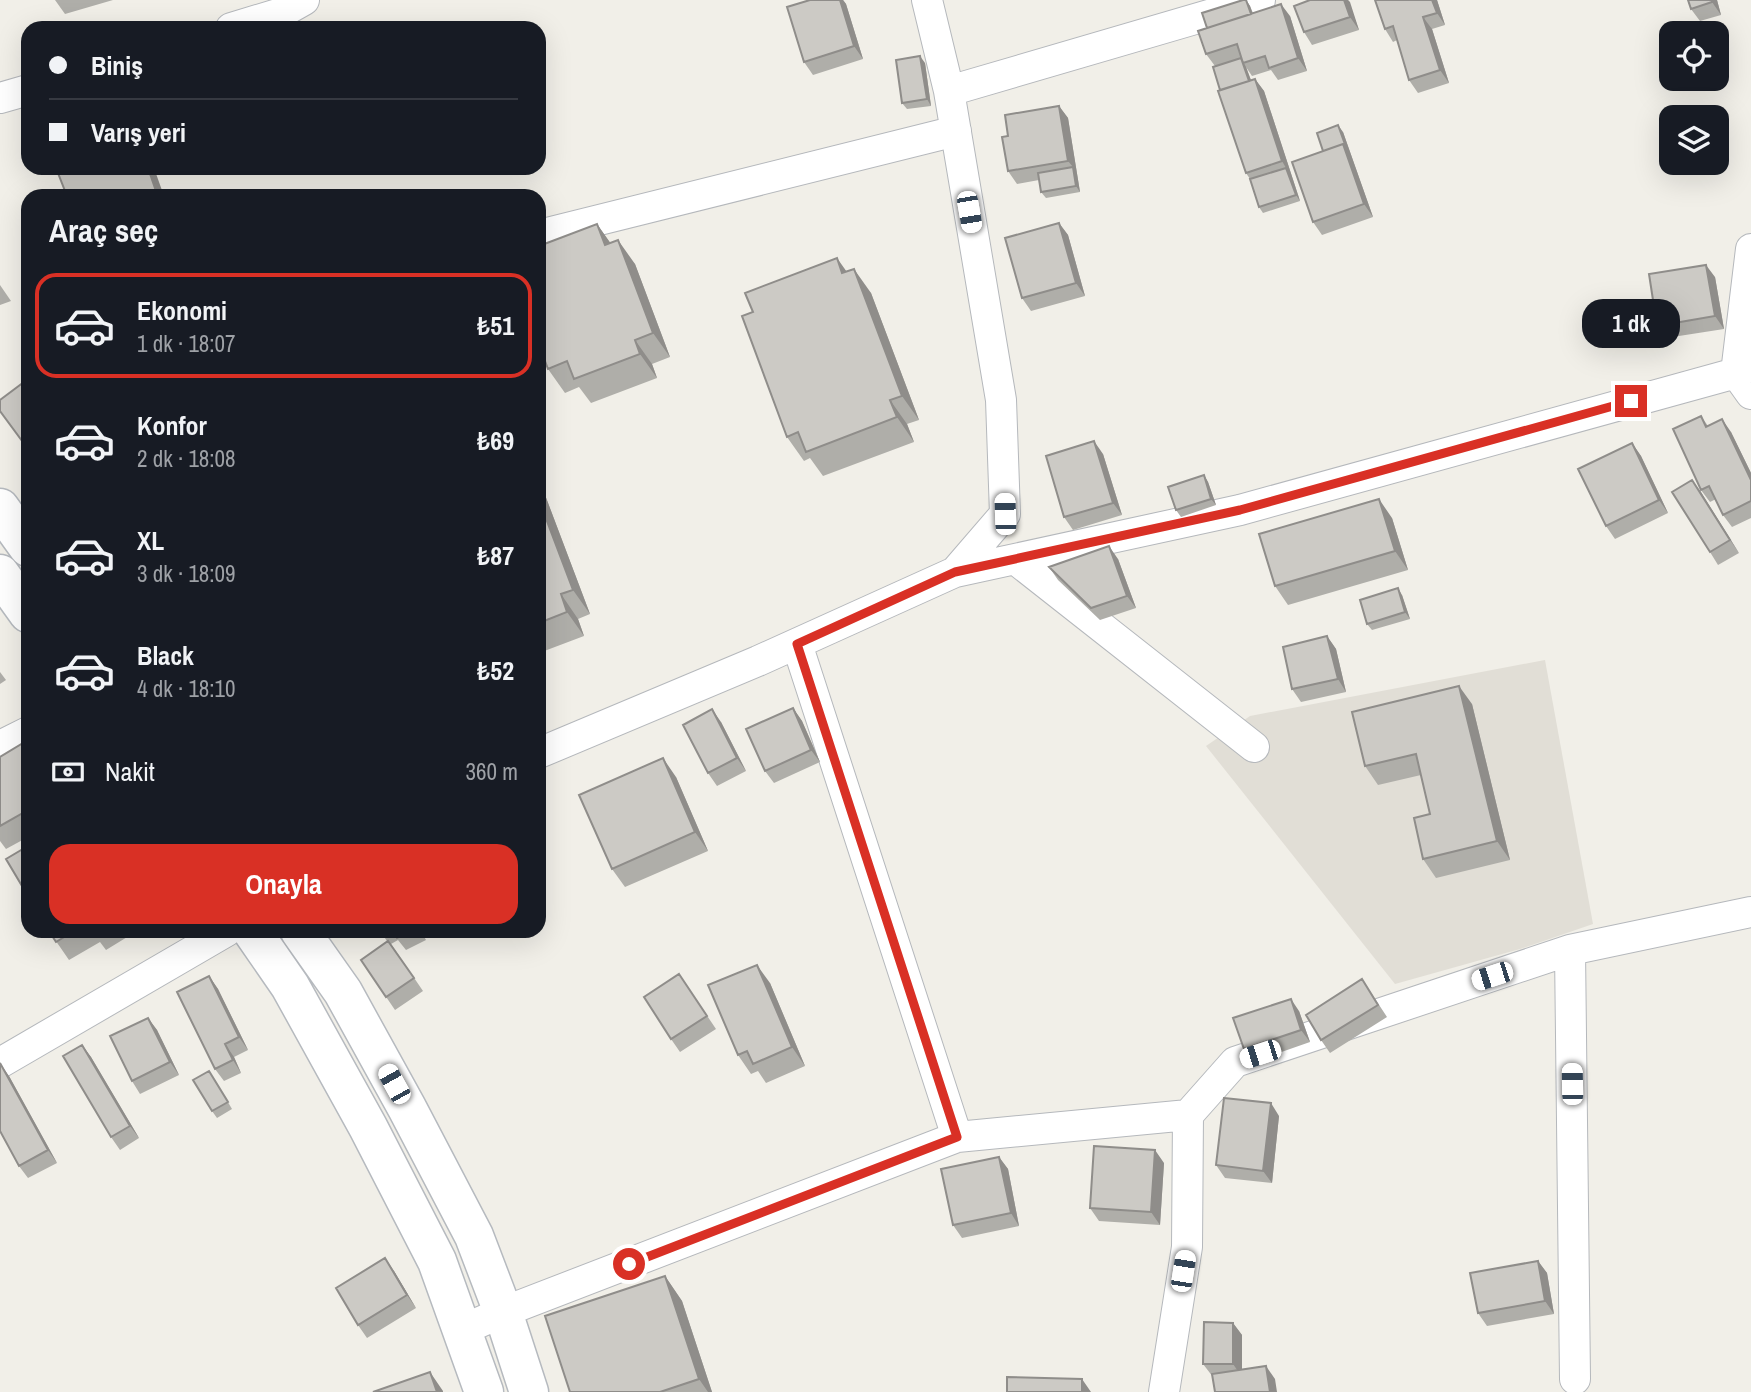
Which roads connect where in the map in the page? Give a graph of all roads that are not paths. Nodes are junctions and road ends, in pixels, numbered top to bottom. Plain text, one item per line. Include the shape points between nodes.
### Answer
1 (304, 0) edge
2 (927, 0) edge
3 (1260, 0) edge
4 (254, 21) edge
5 (949, 91) junction
6 (21, 92) edge
7 (0, 98) edge
8 (956, 131) junction
9 (546, 233) edge
10 (1751, 249) edge
11 (1746, 377) edge
12 (0, 508) edge
13 (21, 537) edge
14 (1015, 559) junction
15 (955, 572) junction
16 (0, 574) edge
17 (21, 602) edge
18 (797, 644) junction
19 (21, 736) edge
20 (0, 746) edge
21 (1254, 747) dead end
22 (546, 750) edge
23 (1751, 912) edge
24 (215, 938) edge
25 (257, 938) edge
26 (305, 938) edge
27 (1570, 950) junction
28 (0, 1063) edge
29 (1188, 1115) junction
30 (957, 1137) junction
31 (503, 1312) junction
32 (462, 1330) junction
33 (1575, 1379) dead end
34 (484, 1392) edge
35 (530, 1392) edge
36 (1164, 1392) edge

1 - 4 street
2 - 5 street
3 - 5 street
5 - 8 street
6 - 7 street
8 - 9 street
8 - 15 street via 1001,400 1005,514
10 - 11 street
11 - 14 street via 1240,510
12 - 13 main road
14 - 15 street
14 - 21 street
15 - 18 street
16 - 17 main road
18 - 22 street
18 - 30 street
19 - 20 street
23 - 27 street
24 - 28 street
25 - 32 main road via 290,986 368,1127 437,1261
26 - 31 main road via 343,992 407,1108 474,1236
27 - 29 street via 1235,1062
27 - 33 street
29 - 30 street
29 - 36 street via 1187,1247
30 - 31 street
31 - 32 street
31 - 35 main road
32 - 34 main road

